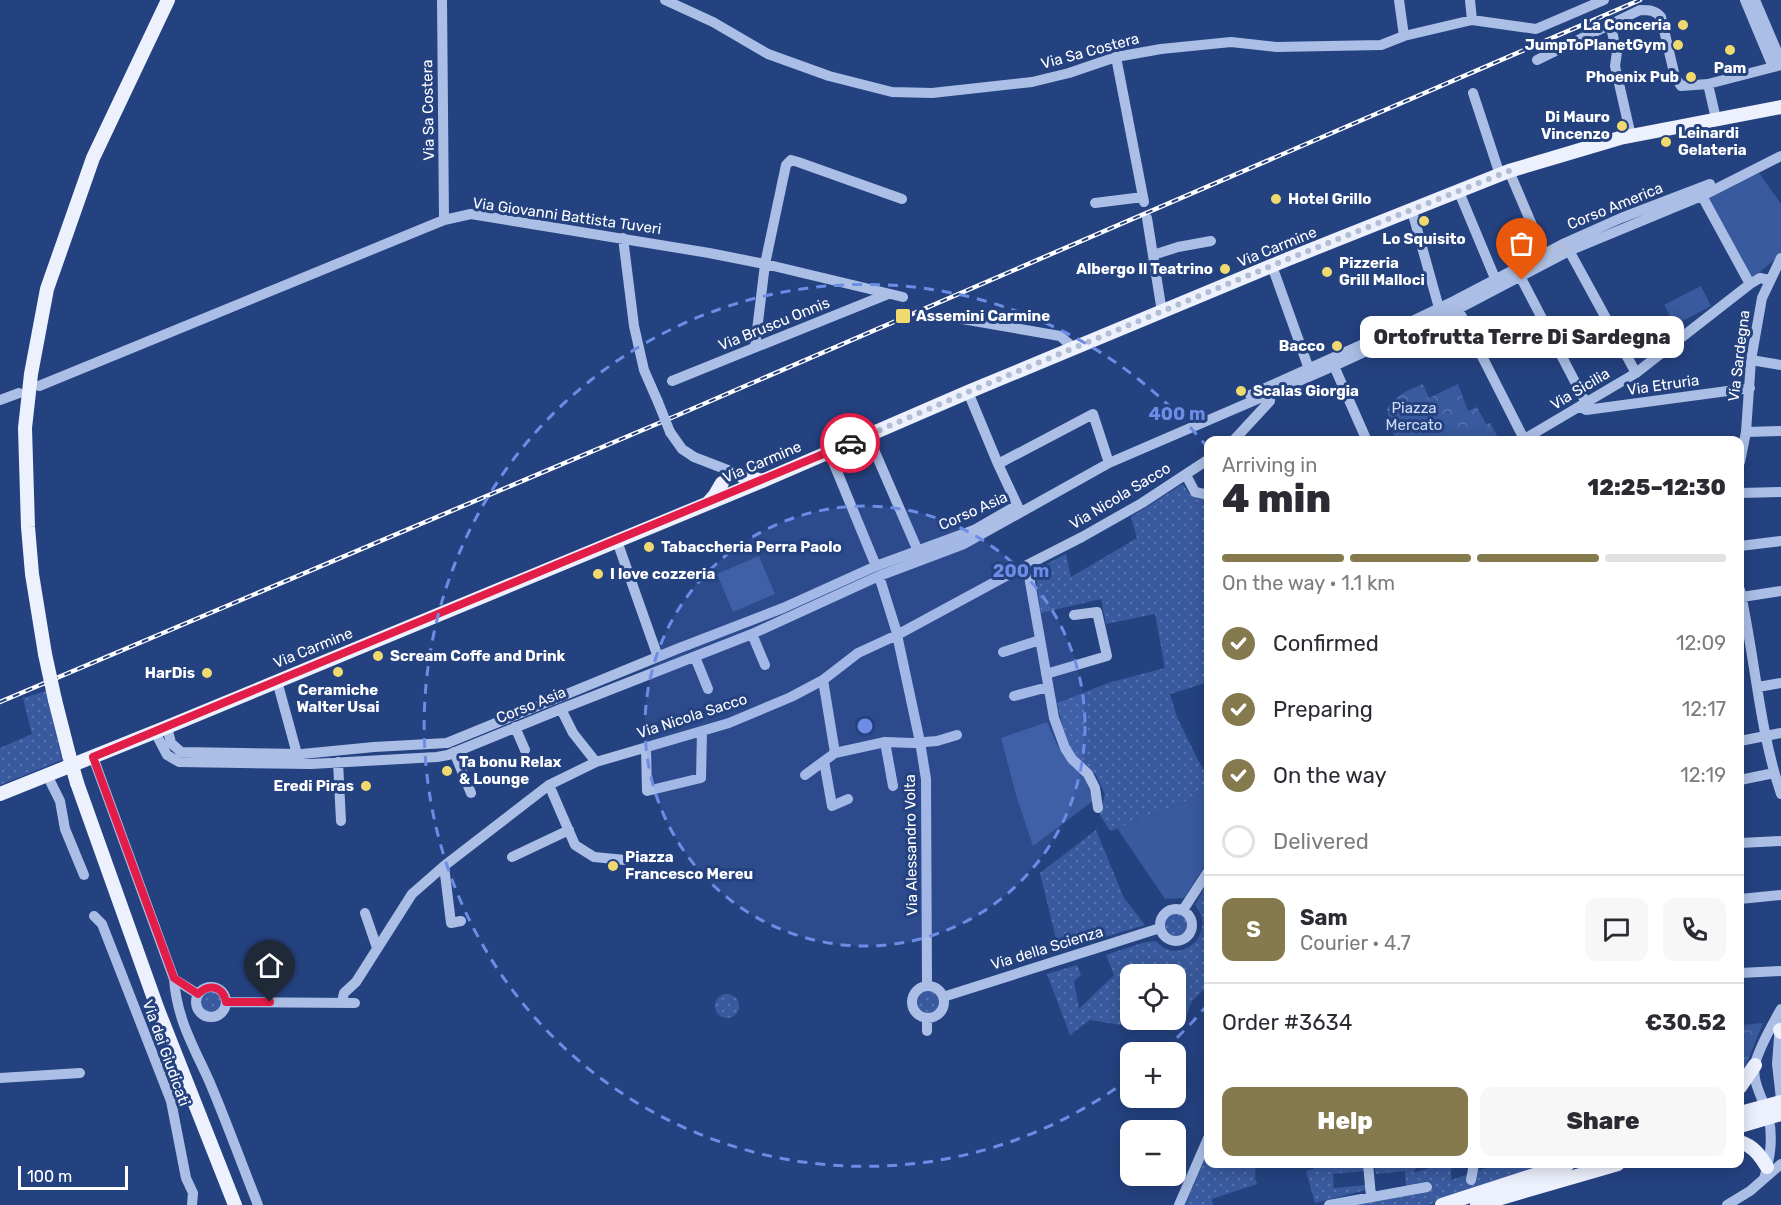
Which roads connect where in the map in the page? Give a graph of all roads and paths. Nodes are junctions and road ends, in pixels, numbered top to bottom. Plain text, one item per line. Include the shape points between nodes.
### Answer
1 (168, 0) edge
2 (442, 0) edge
3 (665, 0) edge
4 (1399, 0) edge
5 (1470, 0) edge
6 (1604, 0) edge
7 (1745, 0) edge
8 (1755, 0) edge
9 (1472, 20) junction
10 (1610, 24) junction
11 (1404, 36) junction
12 (1116, 57) junction
13 (1537, 60) dead end
14 (1778, 64) edge
15 (1708, 84) junction
16 (1473, 93) dead end
17 (1781, 107) edge
18 (1716, 119) junction
19 (1631, 136) junction
20 (1781, 151) edge
21 (1781, 156) edge
22 (1504, 173) junction
23 (1459, 192) junction
24 (1702, 196) junction
25 (902, 200) dead end
26 (1095, 203) dead end
27 (1412, 210) junction
28 (1147, 219) dead end
29 (444, 220) junction
30 (623, 238) junction
31 (1211, 241) dead end
32 (1567, 247) junction
33 (1544, 253) junction
34 (1153, 255) junction
35 (1781, 258) edge
36 (765, 264) junction
37 (1272, 266) junction
38 (1520, 276) junction
39 (1769, 280) junction
40 (1496, 283) junction
41 (1750, 284) junction
42 (888, 294) junction
43 (903, 297) dead end
44 (1456, 305) junction
45 (1439, 308) junction
46 (1162, 312) junction
47 (951, 318) dead end
48 (755, 347) junction
49 (1074, 348) junction
50 (1751, 360) junction
51 (1781, 365) edge
52 (1334, 366) junction
53 (1309, 369) junction
54 (1636, 373) junction
55 (672, 381) dead end
56 (39, 386) dead end
57 (1750, 388) junction
58 (1270, 390) junction
59 (968, 392) junction
60 (20, 393) dead end
61 (0, 400) edge
62 (1583, 405) junction
63 (1781, 431) edge
64 (868, 436) junction
65 (1238, 436) edge
66 (1365, 436) edge
67 (1521, 436) edge
68 (1530, 436) edge
69 (1742, 436) edge
70 (1744, 438) edge
71 (829, 452) junction
72 (703, 460) junction
73 (1107, 460) junction
74 (1204, 462) edge
75 (998, 464) junction
76 (738, 474) junction
77 (1186, 475) junction
78 (762, 481) junction
79 (722, 483) junction
80 (740, 490) junction
81 (1781, 492) edge
82 (1744, 493) edge
83 (1204, 494) edge
84 (707, 504) junction
85 (1019, 508) junction
86 (617, 541) junction
87 (1781, 541) edge
88 (1744, 546) edge
89 (918, 551) junction
90 (1027, 565) junction
91 (878, 571) junction
92 (1781, 591) edge
93 (1744, 593) edge
94 (1744, 610) edge
95 (1074, 615) dead end
96 (752, 634) junction
97 (897, 635) junction
98 (1041, 640) junction
99 (1003, 652) dead end
100 (658, 657) junction
101 (695, 657) junction
102 (765, 665) dead end
103 (1046, 674) junction
104 (823, 680) junction
105 (277, 681) junction
106 (1781, 683) edge
107 (1048, 687) junction
108 (1758, 687) junction
109 (708, 689) dead end
110 (1014, 696) dead end
111 (561, 709) junction
112 (515, 727) junction
113 (161, 730) junction
114 (702, 731) junction
115 (1781, 733) edge
116 (957, 735) dead end
117 (1766, 736) junction
118 (1744, 740) edge
119 (885, 742) junction
120 (920, 742) junction
121 (395, 746) junction
122 (646, 748) junction
123 (525, 750) dead end
124 (454, 752) junction
125 (836, 753) junction
126 (297, 754) junction
127 (99, 755) junction
128 (395, 758) junction
129 (824, 761) junction
130 (339, 762) junction
131 (596, 762) junction
132 (1774, 773) junction
133 (805, 775) dead end
134 (47, 776) junction
135 (1744, 779) edge
136 (549, 785) junction
137 (893, 786) dead end
138 (471, 793) dead end
139 (0, 794) edge
140 (1781, 795) edge
141 (848, 800) dead end
142 (1098, 808) dead end
143 (341, 821) dead end
144 (569, 830) junction
145 (1781, 841) edge
146 (1744, 843) edge
147 (512, 857) dead end
148 (625, 860) dead end
149 (444, 866) junction
150 (84, 875) dead end
151 (1204, 878) edge
152 (1781, 896) edge
153 (1744, 899) edge
154 (1183, 910) junction
155 (365, 913) dead end
156 (94, 916) dead end
157 (461, 921) dead end
158 (1160, 928) junction
159 (377, 948) junction
160 (1781, 971) edge
161 (1744, 973) edge
162 (174, 978) junction
163 (927, 986) junction
164 (198, 994) junction
165 (943, 997) junction
166 (226, 1002) junction
167 (342, 1002) junction
168 (355, 1003) dead end
169 (1781, 1009) edge
170 (1781, 1014) edge
171 (927, 1018) junction
172 (927, 1031) dead end
173 (1780, 1031) edge
174 (1755, 1065) junction
175 (80, 1072) dead end
176 (0, 1078) edge
177 (1744, 1081) edge
178 (1781, 1101) edge
179 (1744, 1113) edge
180 (1772, 1113) edge
181 (1744, 1124) edge
182 (1744, 1144) edge
183 (1204, 1148) edge
184 (1368, 1168) edge
185 (1473, 1168) edge
186 (1556, 1168) edge
187 (1604, 1168) edge
188 (1771, 1170) edge
189 (1471, 1180) dead end
190 (1427, 1187) dead end
191 (1371, 1196) junction
192 (192, 1205) edge
193 (234, 1205) edge
194 (258, 1205) edge
195 (1179, 1205) edge
196 (1329, 1205) edge
197 (1442, 1205) edge
198 (1477, 1205) edge
199 (1727, 1205) edge

1 - 193 main road, bridge via 93,158 46,289 25,428 32,574 45,654 77,783 158,1010
2 - 29 street, Via Sa Costera
3 - 12 street, Via Sa Costera via 768,54 829,76 892,92 932,93 1032,82
4 - 11 street
5 - 9 street
6 - 9 street, Via Sa Costera via 1536,29
7 - 14 street
8 - 14 street
9 - 11 street, Via Sa Costera
10 - 13 street
10 - 15 street via 1640,10 1657,12 1681,86
10 - 19 street
11 - 12 street, Via Sa Costera via 1381,45 1276,47 1231,42
12 - 26 street via 1144,199
14 - 15 street
15 - 18 street
16 - 22 street
17 - 18 main road, Via Carmine
18 - 19 main road, Via Carmine
19 - 22 main road, Via Carmine
20 - 32 street, Corso America via 1704,187 1621,218
21 - 24 street, Corso America
22 - 23 main road, Via Carmine
22 - 33 street
23 - 27 main road, Via Carmine
23 - 40 street
24 - 32 street, Corso America
24 - 41 street
25 - 36 street via 791,160 786,165
27 - 37 main road, Via Carmine
27 - 45 street
28 - 34 street
29 - 30 street, Via Giovanni Battista Tuveri via 471,214
29 - 56 street, Via Giovanni Battista Tuveri
30 - 36 street, Via Giovanni Battista Tuveri
30 - 72 street, bridge via 644,370 670,432 682,449
31 - 34 street
32 - 33 street, Corso America
32 - 38 street, Corso America
32 - 54 street
33 - 40 street, Corso America
34 - 46 street
35 - 39 street, Via Sardegna
36 - 42 street, Via Giovanni Battista Tuveri
36 - 48 street
37 - 46 main road, Via Carmine
37 - 53 street
38 - 40 street, Corso America
38 - 62 street
39 - 41 street, Via Sicilia via 1760,278
39 - 50 street, Via Sardegna
40 - 44 street, Corso America
41 - 54 street, Via Sicilia
42 - 43 street, Via Giovanni Battista Tuveri
42 - 48 street, Via Bruscu Onnis
44 - 45 street, Corso America
44 - 52 street, Corso America
44 - 67 street
45 - 53 street, Corso America
46 - 49 main road, Via Carmine
47 - 49 street via 1060,336
48 - 55 street, Via Bruscu Onnis
49 - 59 main road, Via Carmine
50 - 51 street
50 - 57 street, Via Sardegna
52 - 58 street, Corso America
52 - 66 street
53 - 58 street, Corso America
54 - 62 street, Via Sicilia
57 - 62 street, Via Etruria via 1586,410
57 - 69 street, Via Sardegna
58 - 65 street via 1270,401
58 - 73 street, Corso America
59 - 64 main road, Via Carmine
59 - 75 street
60 - 61 street
62 - 68 street, Via Sicilia
63 - 70 street
64 - 71 main road, Via Carmine
64 - 89 street
71 - 78 main road, Via Carmine
71 - 91 street, Via Alessandro Volta
72 - 76 street
72 - 79 street
73 - 75 street via 1093,414
73 - 85 street, Corso America
74 - 77 street, Via Nicola Sacco
75 - 85 street
76 - 78 main road
76 - 80 street
77 - 83 street via 1195,492
77 - 90 street, Via Nicola Sacco via 1102,526
78 - 80 main road, Via Carmine
79 - 80 street
79 - 84 main road
80 - 84 main road, Via Carmine
81 - 82 street
84 - 86 main road, Via Carmine
85 - 89 street, Corso Asia
85 - 91 street, Corso Asia via 964,544
86 - 100 street
86 - 105 main road, Via Carmine
87 - 88 street
89 - 91 street, Corso Asia
90 - 97 street, Via Nicola Sacco
90 - 98 street
91 - 96 street, Corso Asia
91 - 97 street, Via Alessandro Volta
91 - 100 street, Corso Asia
92 - 93 street
94 - 108 street
95 - 103 street via 1097,612 1107,656
96 - 101 street, Corso Asia
96 - 102 street
97 - 104 street, Via Nicola Sacco via 858,653
97 - 120 street, Via Alessandro Volta
98 - 99 street
98 - 103 street
100 - 121 street, Corso Asia via 461,739
101 - 109 street
101 - 111 street, Corso Asia
103 - 107 street
104 - 114 street, Via Nicola Sacco via 791,697
104 - 125 street
105 - 113 main road, Via Carmine
105 - 126 street
106 - 108 street
107 - 110 street
107 - 142 street via 1065,748 1092,781
108 - 117 street
111 - 112 street, Corso Asia
111 - 131 street via 573,733
112 - 123 street
112 - 124 street, Corso Asia
113 - 126 street, Corso Asia via 181,753
113 - 127 main road, Via Carmine
113 - 130 street, Corso Asia via 167,755 179,762
114 - 122 street, Via Nicola Sacco
114 - 122 street via 701,778 647,791
115 - 117 street
116 - 120 street
117 - 118 street
117 - 132 street
119 - 120 street
119 - 125 street
119 - 137 street
120 - 163 street, Via Alessandro Volta via 926,779
121 - 126 street, Corso Asia
121 - 128 street
122 - 131 street, Via Nicola Sacco
124 - 128 street, Corso Asia via 437,757
124 - 138 street
125 - 129 street
127 - 134 main road, Via Carmine
127 - 162 street
128 - 130 street, Corso Asia
129 - 133 street
129 - 141 street via 832,806
130 - 143 street
131 - 136 street, Via Nicola Sacco
132 - 135 street
132 - 140 street
134 - 139 main road, Via Carmine
134 - 150 street via 60,801 65,829
136 - 144 street
136 - 149 street, Via Nicola Sacco
144 - 147 street
144 - 148 street via 575,845 588,855
145 - 146 street
149 - 157 street via 451,924
149 - 159 street, Via Nicola Sacco via 412,894
151 - 154 street
152 - 153 street
154 - 158 street via 1166,912
154 - 158 street via 1192,922 1186,938 1170,940
155 - 159 street
156 - 192 street, Via dei Giudicati via 102,924 171,1101 184,1170 194,1193
158 - 165 street, Via della Scienza
159 - 167 street, Via Nicola Sacco via 356,982 344,993
160 - 161 street
162 - 164 street
162 - 194 street via 176,1001 191,1043
163 - 165 street via 937,988
163 - 171 street via 918,989 912,999 917,1014
164 - 166 street via 215,987
164 - 166 street via 197,1009 210,1017 219,1015
165 - 171 street via 941,1011
166 - 167 street
167 - 168 street
169 - 174 street
170 - 173 street
171 - 172 street
173 - 178 street via 1777,1064
174 - 177 main road
174 - 180 street via 1756,1083
175 - 176 street
178 - 180 main road
179 - 180 main road
180 - 181 main road
180 - 188 street
182 - 188 main road via 1761,1155
183 - 195 street
184 - 191 street
185 - 189 street
186 - 197 main road
187 - 198 main road
188 - 199 street via 1750,1191
190 - 191 street
191 - 196 street

